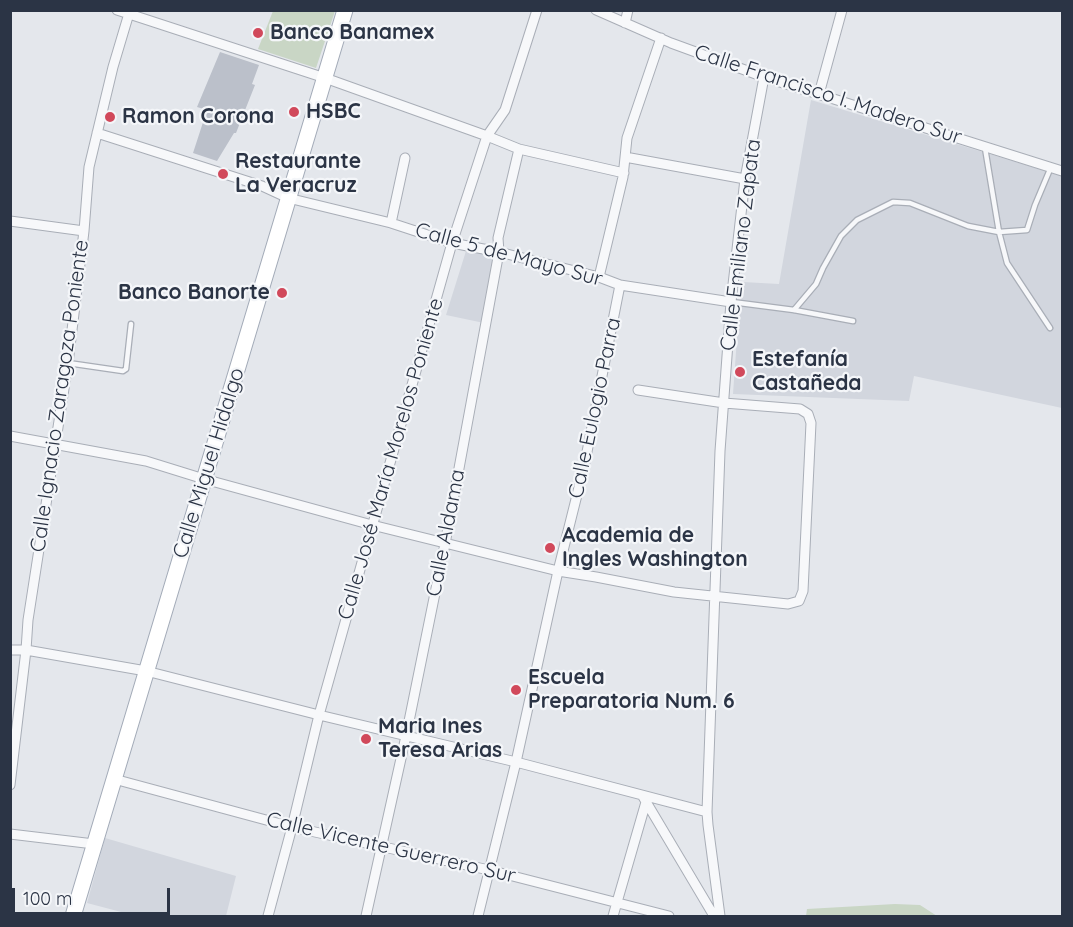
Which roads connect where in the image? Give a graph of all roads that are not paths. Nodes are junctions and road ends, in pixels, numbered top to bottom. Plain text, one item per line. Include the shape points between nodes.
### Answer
1 (117, 10) edge
2 (345, 10) edge
3 (537, 10) edge
4 (596, 10) edge
5 (628, 10) edge
6 (842, 10) edge
7 (129, 12) edge
8 (625, 23) junction
9 (661, 38) junction
10 (764, 77) junction
11 (326, 78) junction
12 (819, 94) junction
13 (97, 133) junction
14 (487, 136) junction
15 (985, 147) junction
16 (519, 149) junction
17 (625, 157) junction
18 (405, 158) dead end
19 (1051, 167) junction
20 (1062, 171) edge
21 (624, 173) junction
22 (745, 179) junction
23 (288, 198) junction
24 (10, 221) edge
25 (391, 223) junction
26 (84, 231) junction
27 (999, 232) junction
28 (452, 243) junction
29 (499, 252) junction
30 (599, 277) junction
31 (620, 285) junction
32 (731, 302) junction
33 (794, 310) junction
34 (854, 321) dead end
35 (131, 324) dead end
36 (1050, 328) dead end
37 (68, 363) junction
38 (638, 390) dead end
39 (724, 403) junction
40 (10, 436) edge
41 (55, 444) junction
42 (204, 479) junction
43 (372, 525) junction
44 (445, 544) junction
45 (558, 571) junction
46 (715, 597) junction
47 (10, 650) edge
48 (26, 650) junction
49 (146, 671) junction
50 (319, 715) junction
51 (406, 736) junction
52 (516, 762) junction
53 (114, 779) junction
54 (10, 785) edge
55 (644, 799) junction
56 (708, 812) junction
57 (292, 826) junction
58 (10, 834) edge
59 (94, 844) junction
60 (380, 847) junction
61 (489, 870) junction
62 (616, 903) junction
63 (73, 916) edge
64 (268, 916) edge
65 (366, 916) edge
66 (478, 916) edge
67 (613, 916) edge
68 (669, 916) edge
69 (714, 916) edge
70 (720, 916) edge

1 - 7 street
2 - 11 main road, Calle Miguel Hidalgo
3 - 14 street, Calle José María Morelos Poniente via 505,110
4 - 8 street, Calle Francisco I. Madero Sur
5 - 8 street
6 - 12 street
7 - 11 street
7 - 13 street, Calle Ignacio Zaragoza Poniente
8 - 9 street, Calle Francisco I. Madero Sur
9 - 10 street, Calle Francisco I. Madero Sur
9 - 17 street via 627,138
10 - 12 street, Calle Francisco I. Madero Sur
10 - 22 street, Calle Emiliano Zapata
11 - 14 street
11 - 23 main road, Calle Miguel Hidalgo
12 - 15 street, Calle Francisco I. Madero Sur
13 - 23 street, Calle 5 de Mayo Sur
13 - 26 street, Calle Ignacio Zaragoza Poniente via 89,167
14 - 16 street
14 - 28 street, Calle José María Morelos Poniente
15 - 19 street, Calle Francisco I. Madero Sur
15 - 27 lane
16 - 21 street
16 - 29 street, Calle Aldama via 498,238
17 - 21 street
17 - 22 street
18 - 25 street
19 - 20 street, Calle Francisco I. Madero Sur
19 - 27 lane via 1027,230
21 - 30 street
22 - 32 street, Calle Emiliano Zapata
23 - 25 street, Calle 5 de Mayo Sur
23 - 42 main road, Calle Miguel Hidalgo
24 - 26 street
25 - 28 street, Calle 5 de Mayo Sur
26 - 37 street, Calle Ignacio Zaragoza Poniente
27 - 33 lane via 968,226 910,203 893,202 857,220 841,236 816,284
27 - 36 lane via 1007,263
28 - 29 street, Calle 5 de Mayo Sur
28 - 43 street, Calle José María Morelos Poniente
29 - 30 street, Calle 5 de Mayo Sur
29 - 44 street, Calle Aldama
30 - 31 street, Calle 5 de Mayo Sur
31 - 32 street, Calle 5 de Mayo Sur
31 - 45 street, Calle Eulogio Parra via 584,467
32 - 33 lane
32 - 39 street, Calle Emiliano Zapata
33 - 34 lane
35 - 37 lane via 123,371
37 - 41 street, Calle Ignacio Zaragoza Poniente
38 - 39 street
39 - 46 street, Calle Emiliano Zapata
39 - 46 street via 800,409 808,414 811,423 803,591 799,601 788,604
40 - 41 street
41 - 42 street via 146,461
41 - 48 street, Calle Ignacio Zaragoza Poniente
42 - 43 street
42 - 49 main road, Calle Miguel Hidalgo
43 - 44 street
43 - 50 street, Calle José María Morelos Poniente
44 - 45 street
44 - 51 street, Calle Aldama
45 - 46 street
45 - 52 street, Calle Eulogio Parra
46 - 56 street, Calle Emiliano Zapata
47 - 48 street
48 - 49 street
48 - 54 street, Calle Ignacio Zaragoza Poniente
49 - 50 street
49 - 53 main road, Calle Miguel Hidalgo
50 - 51 street
50 - 57 street, Calle José María Morelos Poniente
51 - 52 street
51 - 60 street, Calle Aldama
52 - 55 street
52 - 61 street, Calle Eulogio Parra
53 - 57 street, Calle Vicente Guerrero Sur
53 - 59 main road, Calle Miguel Hidalgo
55 - 56 street
55 - 62 street
55 - 69 street
56 - 70 street, Calle Emiliano Zapata
57 - 60 street, Calle Vicente Guerrero Sur
57 - 64 street, Calle José María Morelos Poniente
58 - 59 street
59 - 63 main road, Calle Miguel Hidalgo
60 - 61 street, Calle Vicente Guerrero Sur
60 - 65 street, Calle Aldama
61 - 62 street, Calle Vicente Guerrero Sur
61 - 66 street, Calle Eulogio Parra
62 - 67 street
62 - 68 street, Calle Vicente Guerrero Sur

